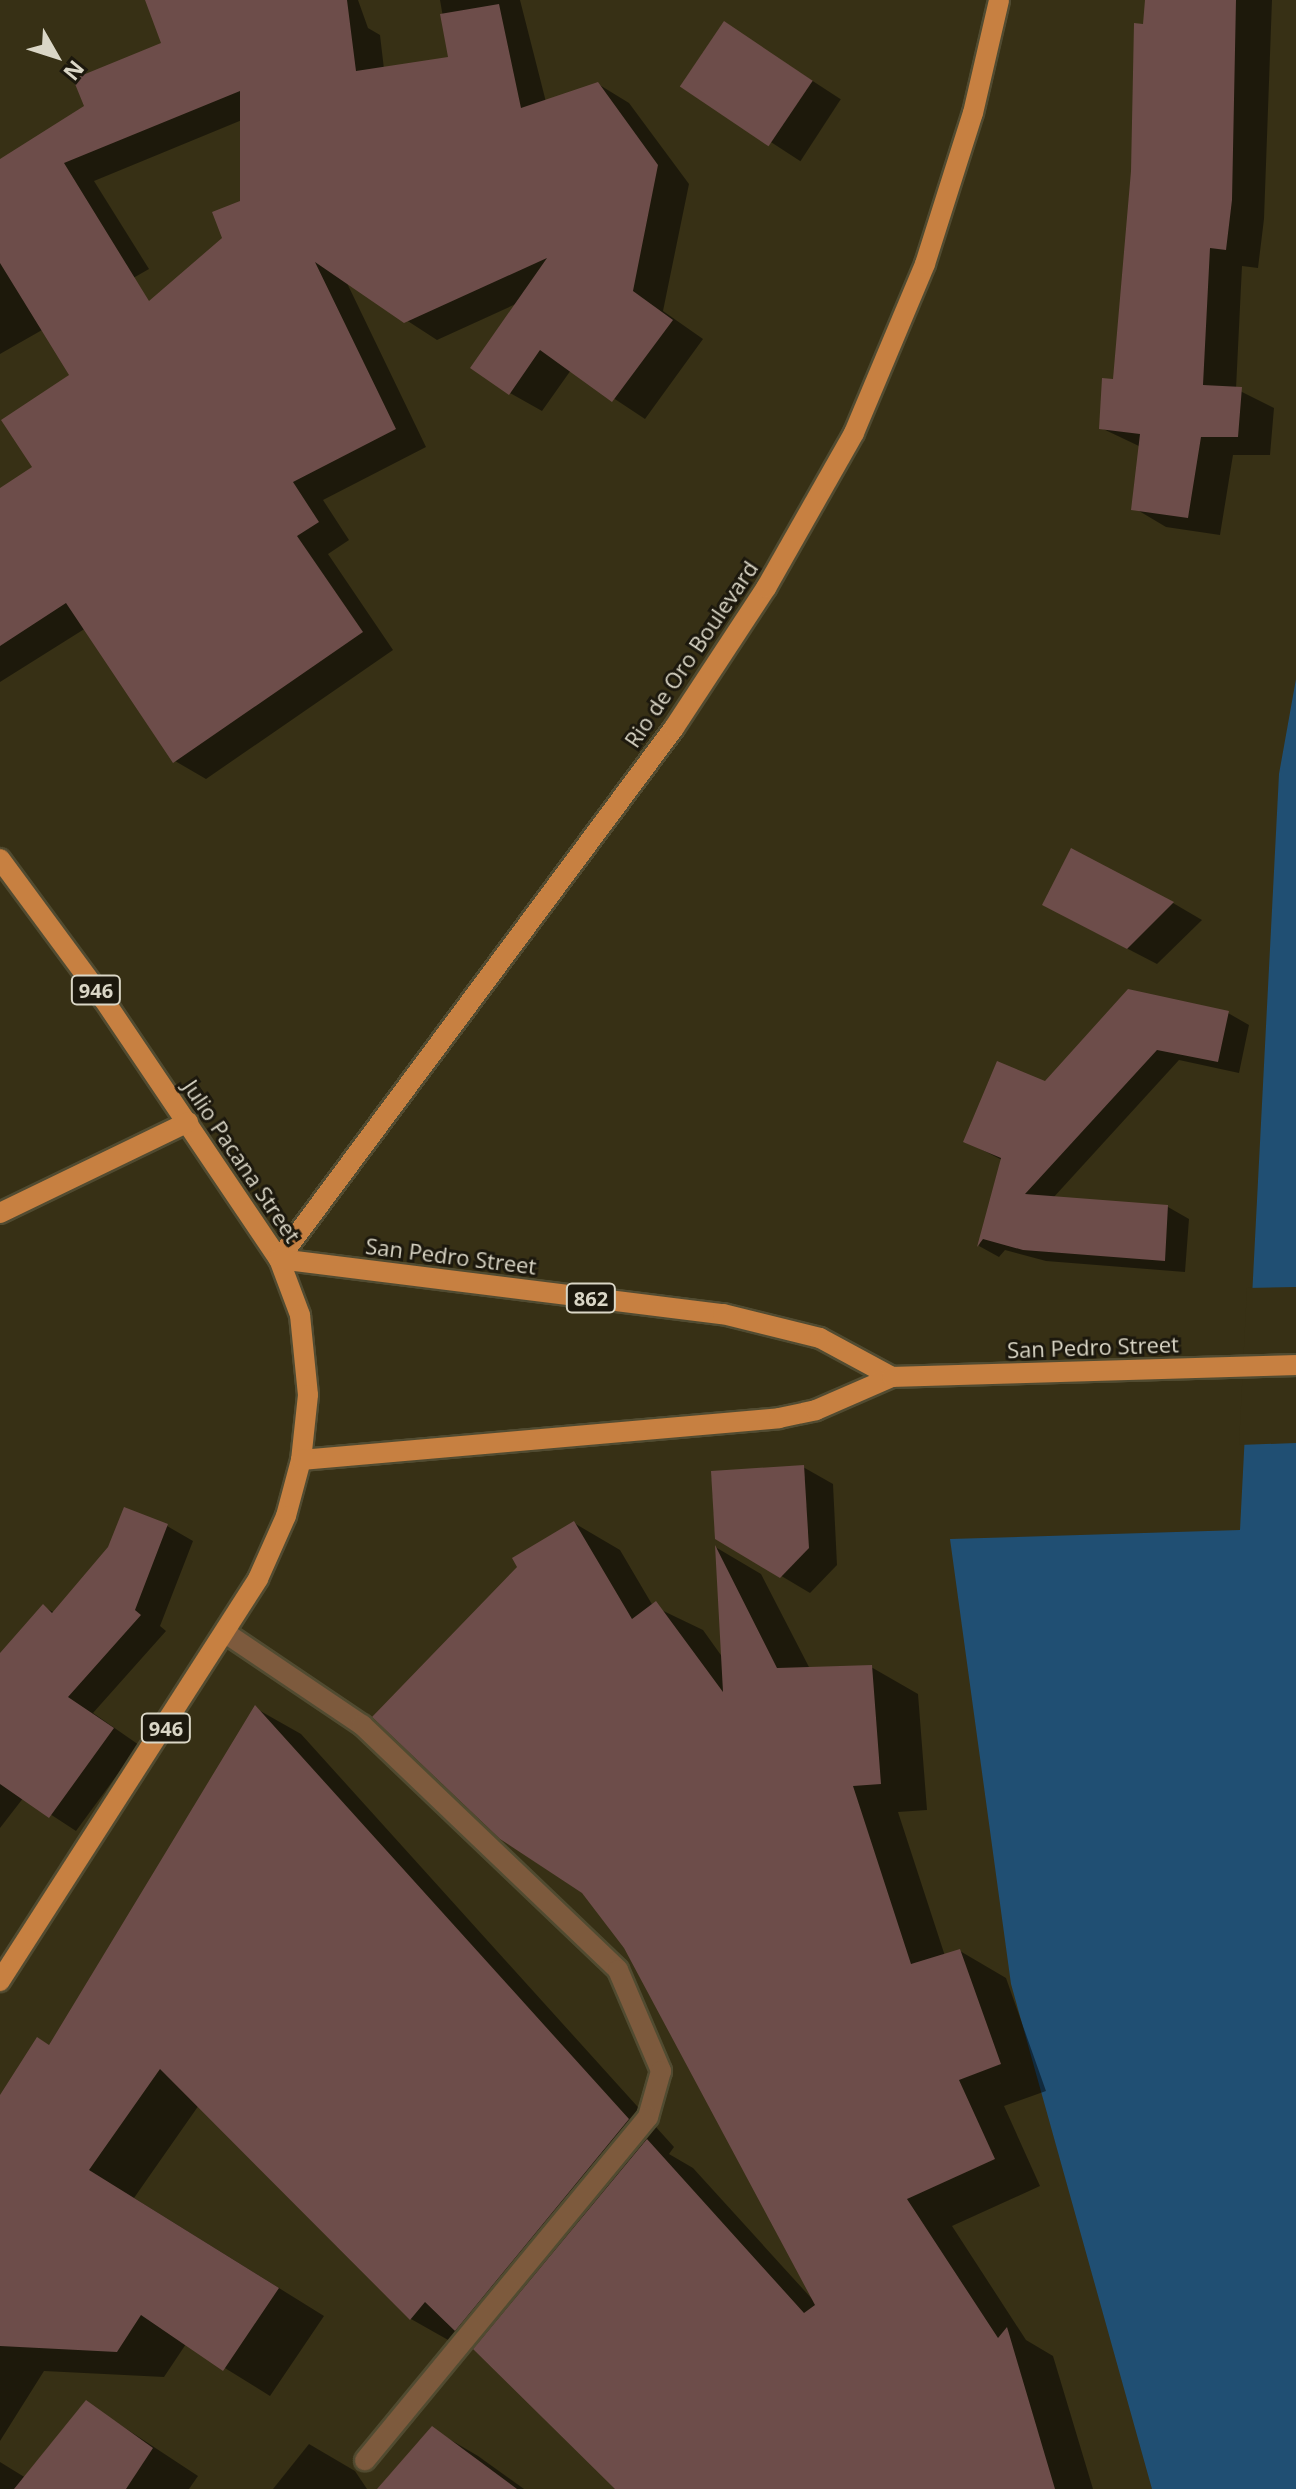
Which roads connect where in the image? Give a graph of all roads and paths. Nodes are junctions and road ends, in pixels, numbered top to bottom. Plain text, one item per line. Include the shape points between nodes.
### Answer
1 (999, 0) edge
2 (0, 859) edge
3 (188, 1122) junction
4 (0, 1213) edge
5 (279, 1259) junction
6 (1296, 1365) edge
7 (892, 1377) junction
8 (301, 1460) junction
9 (227, 1634) junction
10 (0, 1981) edge
11 (365, 2460) dead end

1 - 5 main road, Rio de Oro Boulevard via 973,113 925,264 854,433 766,588 674,728
2 - 3 main road, Julio Pacana Street / 946
3 - 4 main road
3 - 5 main road, Julio Pacana Street / 946
5 - 7 main road, San Pedro Street / 862 via 723,1314 820,1338
5 - 8 main road, Julio Pacana Street / 946 via 300,1315 307,1353
6 - 7 main road, San Pedro Street
7 - 8 main road, San Pedro Street via 816,1410 779,1418
8 - 9 main road, Julio Pacana Street / 946 via 286,1516
9 - 10 main road, Julio Pacana Street / 946
9 - 11 lane via 362,1725 618,1970 661,2071 648,2117

